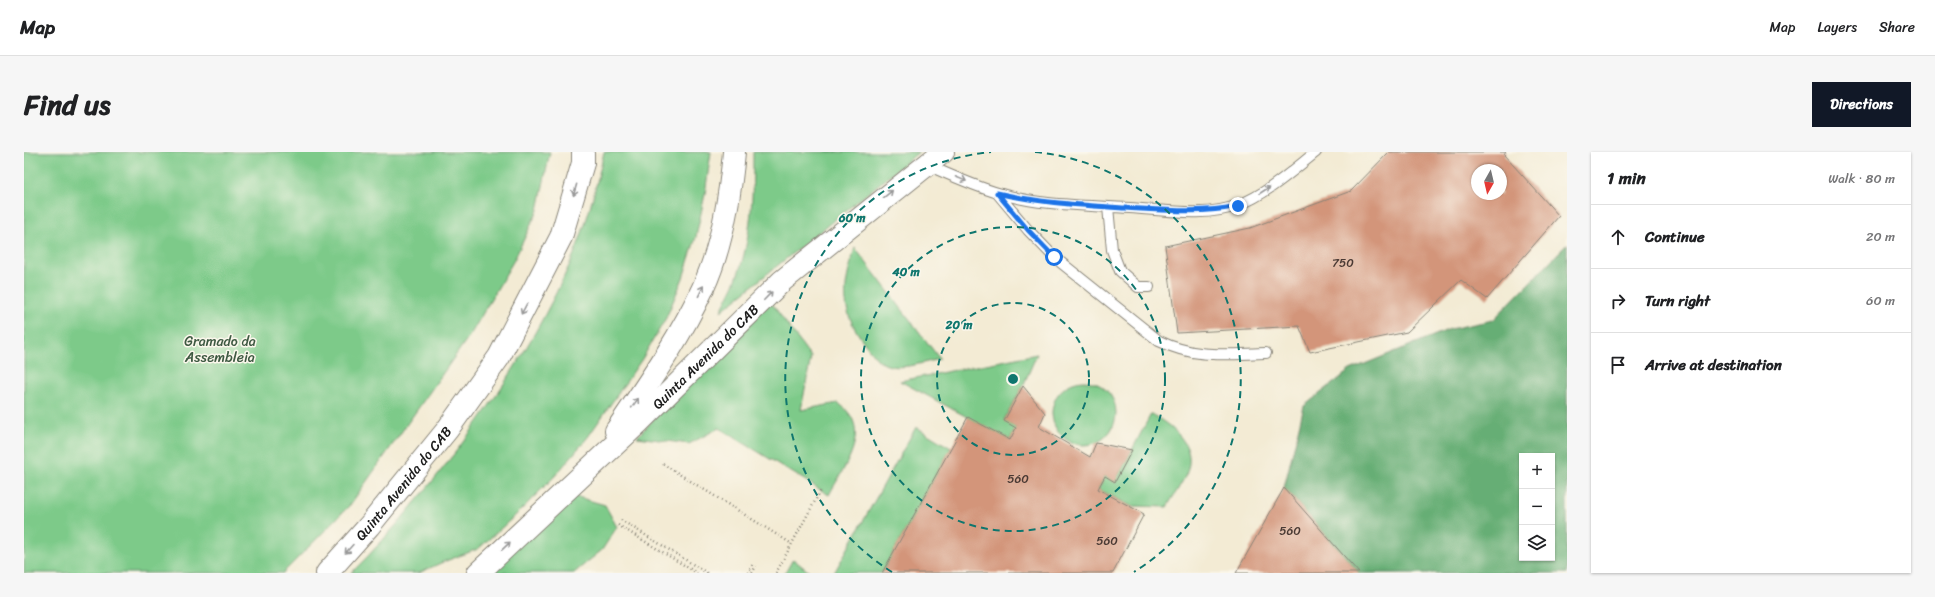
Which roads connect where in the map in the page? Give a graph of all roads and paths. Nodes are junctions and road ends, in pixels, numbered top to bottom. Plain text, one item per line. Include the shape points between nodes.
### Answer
1 (584, 152) edge
2 (734, 152) edge
3 (942, 152) edge
4 (1316, 152) edge
5 (925, 165) junction
6 (997, 193) junction
7 (1108, 207) junction
8 (1149, 287) dead end
9 (1266, 353) dead end
10 (663, 464) dead end
11 (589, 469) junction
12 (821, 490) dead end
13 (621, 520) dead end
14 (618, 525) dead end
15 (792, 544) junction
16 (328, 573) edge
17 (478, 573) edge
18 (697, 573) edge
19 (707, 573) edge
20 (748, 573) edge
21 (752, 573) edge
22 (776, 573) edge

1 -> 16 main road, Quinta Avenida do CAB via 561,237 499,357 448,430
11 -> 2 main road via 640,396 684,324 703,287 726,210
3 - 5 main road, Quinta Avenida do CAB
7 -> 4 lane via 1198,212 1238,206 1280,180
5 -> 6 lane
11 -> 5 main road, Quinta Avenida do CAB via 782,281
6 - 7 lane via 1025,200
6 - 9 lane via 1054,257 1159,341 1192,354
7 - 8 lane via 1112,250 1120,271 1138,287
10 - 15 path
17 -> 11 main road, Quinta Avenida do CAB
12 - 15 path
13 - 19 path
14 - 18 path
15 - 22 path
20 - 21 path via 754,565

